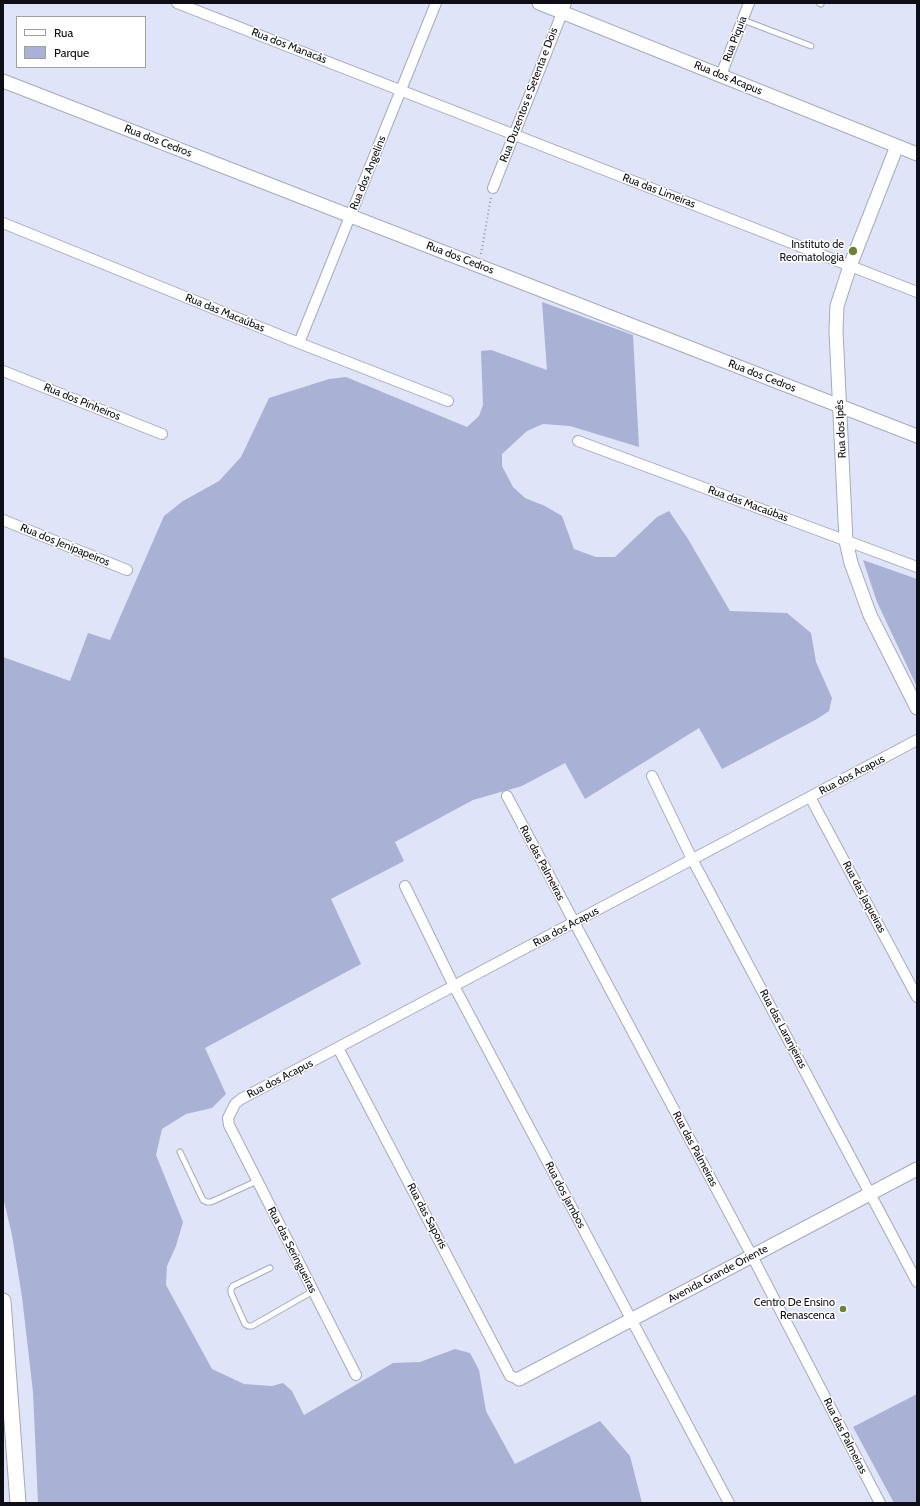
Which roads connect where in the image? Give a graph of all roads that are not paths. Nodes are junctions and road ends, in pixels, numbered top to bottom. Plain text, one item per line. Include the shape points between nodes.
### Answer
1 (177, 3) edge
2 (436, 3) edge
3 (539, 3) edge
4 (749, 3) edge
5 (564, 7) edge
6 (743, 20) junction
7 (810, 46) dead end
8 (721, 75) junction
9 (3, 80) edge
10 (402, 89) junction
11 (514, 133) junction
12 (897, 146) junction
13 (917, 154) edge
14 (493, 188) road end
15 (350, 216) junction
16 (3, 223) edge
17 (850, 266) junction
18 (917, 292) edge
19 (299, 344) junction
20 (3, 371) edge
21 (448, 401) dead end
22 (839, 406) junction
23 (162, 434) dead end
24 (917, 436) edge
25 (578, 441) dead end
26 (4, 522) edge
27 (846, 541) junction
28 (917, 567) edge
29 (127, 570) dead end
30 (917, 708) edge
31 (917, 740) edge
32 (652, 776) dead end
33 (507, 796) dead end
34 (810, 797) junction
35 (692, 860) junction
36 (405, 886) dead end
37 (574, 923) junction
38 (454, 986) junction
39 (917, 997) edge
40 (338, 1048) junction
41 (229, 1125) joint
42 (180, 1152) dead end
43 (917, 1169) edge
44 (257, 1181) junction
45 (871, 1193) junction
46 (752, 1256) junction
47 (270, 1268) dead end
48 (917, 1282) edge
49 (313, 1291) junction
50 (3, 1301) edge
51 (632, 1320) junction
52 (356, 1375) dead end
53 (519, 1379) joint
54 (18, 1503) edge
55 (729, 1503) edge
56 (880, 1503) edge

1 - 10 street, Rua dos Manacás
2 - 10 street, Rua dos Angelins
3 - 5 street, Rua dos Acapus
4 - 6 street, Rua Piquia
5 - 8 street, Rua dos Acapus
5 - 11 street, Rua Duzentos e Setenta e Dois
6 - 7 lane
6 - 8 street, Rua Piquia
8 - 12 street, Rua dos Acapus
9 - 15 street, Rua dos Cedros
10 - 11 street, Rua das Limeiras
10 - 15 street, Rua dos Angelins
11 - 14 street, Rua Duzentos e Setenta e Dois
11 - 17 street, Rua das Limeiras
12 - 13 street, Rua dos Acapus
12 - 17 street, Rua dos Ipês
15 - 19 street, Rua dos Angelins
15 - 22 street, Rua dos Cedros
16 - 19 street, Rua das Macaúbas
17 - 18 street, Rua das Limeiras
17 - 22 street, Rua dos Ipês via 836,317
19 - 21 street, Rua das Macaúbas
20 - 23 street, Rua dos Pinheiros
22 - 24 street, Rua dos Cedros
22 - 27 street, Rua dos Ipês
25 - 27 street, Rua das Macaúbas
26 - 29 street, Rua dos Jenipapeiros
27 - 28 street, Rua das Macaúbas
27 - 30 street, Rua dos Ipês via 857,584 870,615
31 - 34 street, Rua dos Acapus
32 - 35 street, Rua das Laranjeiras
33 - 37 street, Rua das Palmeiras
34 - 35 street, Rua dos Acapus
34 - 39 street, Rua das Jaqueiras
35 - 37 street, Rua dos Acapus
35 - 45 street, Rua das Laranjeiras
36 - 38 street, Rua dos Jambos
37 - 38 street, Rua dos Acapus
37 - 46 street, Rua das Palmeiras
38 - 40 street, Rua dos Acapus
38 - 51 street, Rua dos Jambos
40 - 41 street, Rua dos Acapus via 241,1099 231,1110
40 - 53 street, Rua das Saporis via 510,1376
41 - 44 street, Rua das Seringueiras
42 - 44 lane via 203,1200 207,1202
43 - 45 street, Avenida Grande Oriente
44 - 49 street, Rua das Seringueiras
45 - 46 street, Avenida Grande Oriente
45 - 48 street, Rua das Laranjeiras
46 - 51 street, Avenida Grande Oriente
46 - 56 street, Rua das Palmeiras
47 - 49 lane via 231,1289 248,1326
49 - 52 street, Rua das Seringueiras
50 - 54 main road
51 - 53 street, Avenida Grande Oriente
51 - 55 street, Rua dos Jambos

